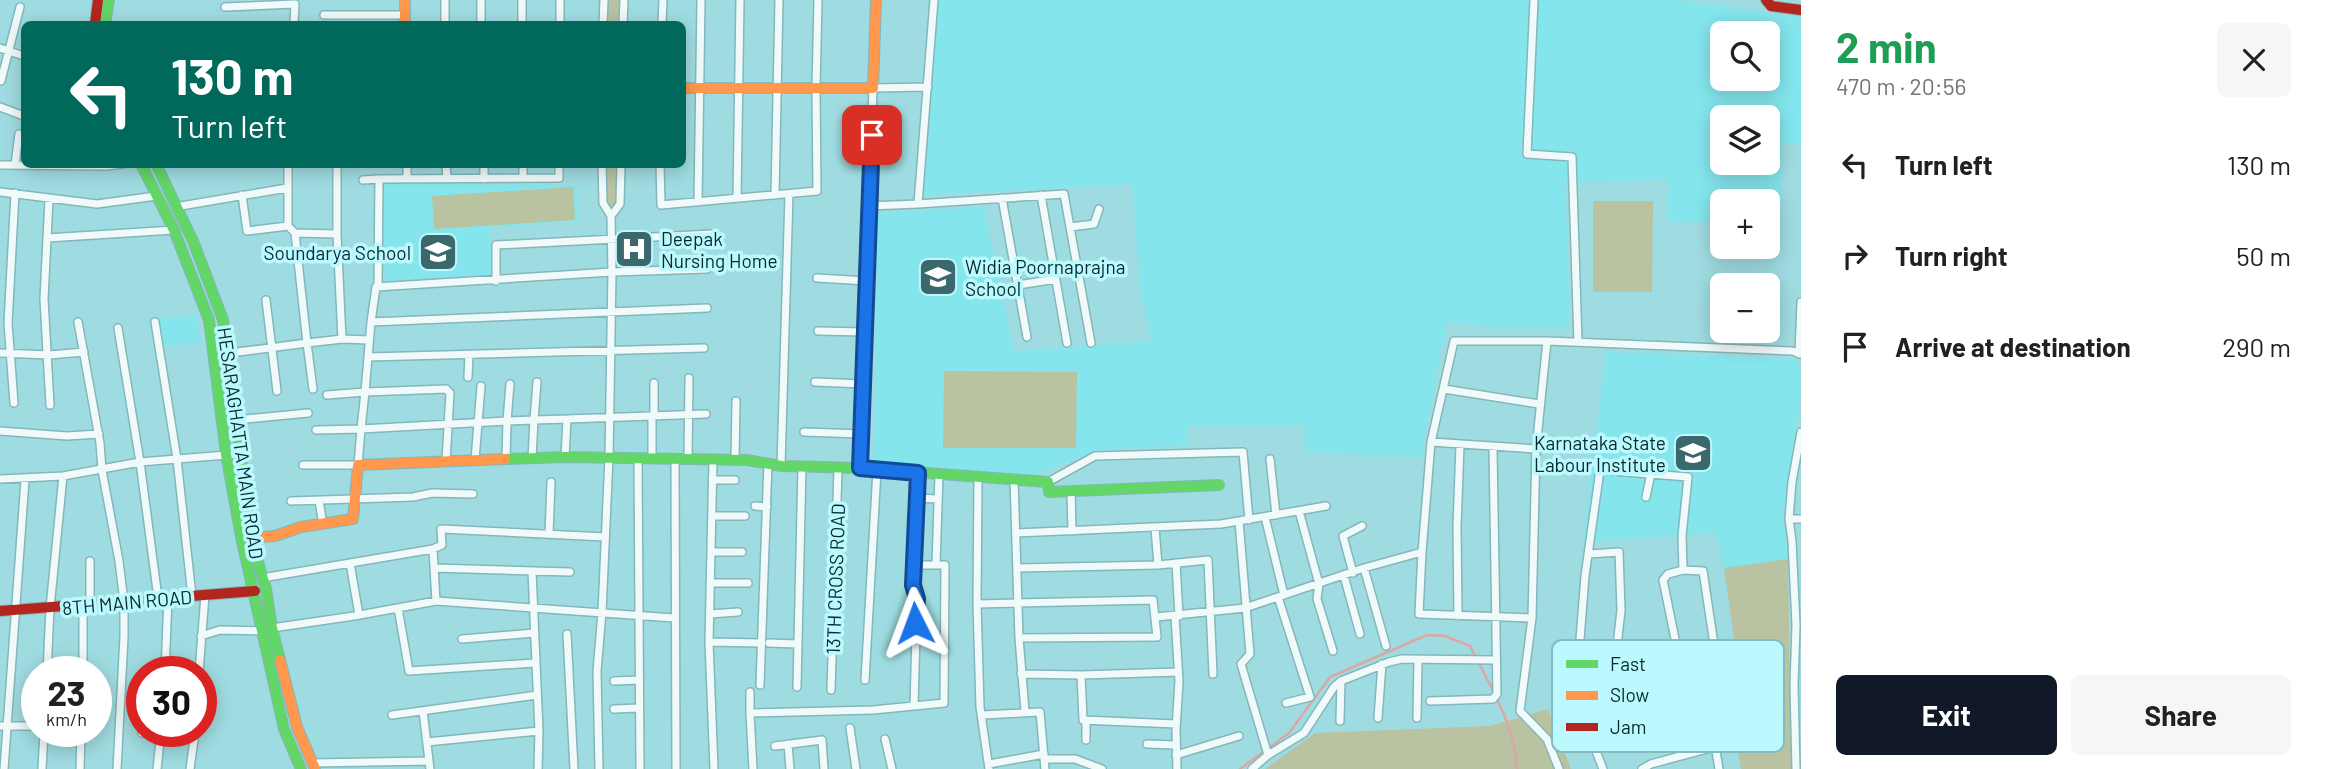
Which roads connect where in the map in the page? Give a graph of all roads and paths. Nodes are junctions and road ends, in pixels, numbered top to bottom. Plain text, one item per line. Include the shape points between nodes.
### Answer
1 (98, 0) edge
2 (109, 0) edge
3 (405, 0) edge
4 (445, 0) edge
5 (481, 0) edge
6 (522, 0) edge
7 (560, 0) edge
8 (604, 0) edge
9 (624, 0) edge
10 (663, 0) edge
11 (701, 0) edge
12 (740, 0) edge
13 (779, 0) edge
14 (818, 0) edge
15 (876, 0) edge
16 (934, 0) edge
17 (1534, 0) edge
18 (1766, 0) edge
19 (295, 2) edge
20 (225, 7) dead end
21 (20, 8) dead end
22 (1801, 10) edge
23 (324, 15) dead end
24 (405, 20) edge
25 (95, 21) edge
26 (106, 21) edge
27 (294, 21) edge
28 (445, 21) edge
29 (481, 21) edge
30 (522, 21) edge
31 (560, 21) edge
32 (603, 21) edge
33 (623, 21) edge
34 (662, 21) edge
35 (0, 48) edge
36 (9, 51) junction
37 (21, 55) edge
38 (1, 81) edge
39 (928, 87) junction
40 (686, 88) edge
41 (700, 88) junction
42 (739, 88) junction
43 (778, 88) junction
44 (816, 88) junction
45 (873, 88) junction
46 (0, 107) edge
47 (21, 115) edge
48 (19, 134) dead end
49 (0, 165) edge
50 (15, 165) junction
51 (21, 165) edge
52 (143, 168) edge
53 (158, 168) edge
54 (288, 168) edge
55 (337, 168) edge
56 (407, 168) edge
57 (446, 168) edge
58 (484, 168) edge
59 (523, 168) edge
60 (559, 168) edge
61 (603, 168) edge
62 (621, 168) edge
63 (660, 168) edge
64 (484, 178) junction
65 (523, 178) junction
66 (379, 179) junction
67 (407, 179) junction
68 (447, 179) junction
69 (363, 180) dead end
70 (288, 188) junction
71 (0, 192) edge
72 (15, 193) junction
73 (789, 194) junction
74 (242, 195) junction
75 (775, 195) junction
76 (1041, 195) junction
77 (156, 196) junction
78 (737, 198) junction
79 (1002, 198) junction
80 (49, 199) junction
81 (698, 202) junction
82 (918, 204) junction
83 (869, 206) junction
84 (175, 207) junction
85 (1099, 209) dead end
86 (611, 216) junction
87 (288, 226) junction
88 (1070, 227) junction
89 (174, 230) junction
90 (295, 233) junction
91 (337, 234) junction
92 (712, 234) dead end
93 (47, 238) junction
94 (611, 240) junction
95 (707, 269) dead end
96 (612, 272) junction
97 (817, 278) dead end
98 (1056, 279) junction
99 (496, 281) junction
100 (867, 281) junction
101 (1018, 285) junction
102 (378, 287) junction
103 (265, 300) dead end
104 (1801, 302) edge
105 (707, 308) dead end
106 (611, 312) junction
107 (78, 322) dead end
108 (155, 322) dead end
109 (371, 322) junction
110 (118, 328) dead end
111 (818, 331) dead end
112 (865, 332) junction
113 (1027, 337) dead end
114 (342, 339) junction
115 (369, 340) junction
116 (1547, 341) junction
117 (1578, 342) junction
118 (1067, 343) dead end
119 (1091, 343) dead end
120 (307, 344) junction
121 (271, 347) junction
122 (704, 348) dead end
123 (0, 352) edge
124 (84, 352) junction
125 (229, 352) junction
126 (611, 352) junction
127 (11, 354) junction
128 (1800, 354) edge
129 (49, 355) junction
130 (215, 355) junction
131 (469, 355) junction
132 (368, 357) junction
133 (468, 377) dead end
134 (689, 379) dead end
135 (816, 382) dead end
136 (537, 383) dead end
137 (654, 383) dead end
138 (510, 384) dead end
139 (863, 384) junction
140 (481, 386) dead end
141 (313, 389) dead end
142 (1444, 389) junction
143 (277, 391) dead end
144 (365, 392) junction
145 (327, 395) dead end
146 (736, 401) dead end
147 (13, 403) dead end
148 (1539, 404) junction
149 (50, 405) dead end
150 (308, 413) dead end
151 (706, 414) dead end
152 (689, 415) junction
153 (653, 416) junction
154 (610, 418) junction
155 (567, 419) junction
156 (236, 420) junction
157 (534, 420) junction
158 (507, 421) junction
159 (478, 423) junction
160 (448, 424) junction
161 (361, 429) junction
162 (317, 430) dead end
163 (0, 431) edge
164 (804, 432) dead end
165 (1801, 432) edge
166 (99, 434) junction
167 (862, 434) junction
168 (1431, 442) junction
169 (1460, 445) junction
170 (1493, 448) junction
171 (1535, 449) junction
172 (226, 454) junction
173 (239, 454) junction
174 (565, 457) junction
175 (609, 457) junction
176 (652, 457) junction
177 (532, 458) junction
178 (638, 458) junction
179 (675, 458) junction
180 (688, 458) junction
181 (177, 459) junction
182 (506, 459) junction
183 (713, 459) junction
184 (1270, 459) dead end
185 (475, 460) junction
186 (735, 460) junction
187 (446, 461) junction
188 (140, 462) junction
189 (768, 463) junction
190 (303, 465) dead end
191 (358, 465) junction
192 (1799, 465) edge
193 (781, 466) junction
194 (802, 467) junction
195 (838, 468) junction
196 (860, 468) junction
197 (102, 470) junction
198 (877, 470) junction
199 (918, 473) junction
200 (1651, 473) junction
201 (939, 475) junction
202 (63, 476) junction
203 (978, 478) junction
204 (0, 480) edge
205 (25, 480) junction
206 (712, 480) junction
207 (735, 480) dead end
208 (1014, 480) junction
209 (551, 482) dead end
210 (1048, 482) junction
211 (1219, 485) dead end
212 (1071, 491) junction
213 (473, 495) dead end
214 (1646, 497) dead end
215 (916, 498) junction
216 (938, 499) junction
217 (355, 500) junction
218 (319, 501) junction
219 (291, 502) dead end
220 (754, 506) dead end
221 (1326, 506) dead end
222 (767, 507) junction
223 (1299, 511) junction
224 (1276, 515) junction
225 (712, 516) junction
226 (745, 516) dead end
227 (1265, 517) junction
228 (1788, 519) junction
229 (1801, 519) edge
230 (1249, 520) junction
231 (1239, 521) junction
232 (323, 524) junction
233 (1362, 526) dead end
234 (1155, 527) junction
235 (1072, 531) junction
236 (1016, 533) junction
237 (550, 534) junction
238 (605, 537) junction
239 (251, 538) junction
240 (433, 549) junction
241 (711, 552) junction
242 (743, 552) dead end
243 (1422, 552) junction
244 (1589, 554) junction
245 (90, 561) dead end
246 (349, 563) junction
247 (1175, 563) junction
248 (914, 565) junction
249 (936, 565) junction
250 (1158, 565) junction
251 (435, 568) junction
252 (1017, 568) junction
253 (1364, 568) junction
254 (1683, 570) junction
255 (532, 571) junction
256 (570, 572) dead end
257 (1353, 573) junction
258 (1344, 576) junction
259 (262, 578) junction
260 (710, 583) junction
261 (748, 583) dead end
262 (1319, 584) junction
263 (255, 591) junction
264 (205, 595) junction
265 (192, 596) junction
266 (1281, 596) junction
267 (163, 597) junction
268 (436, 601) junction
269 (124, 602) junction
270 (1019, 602) junction
271 (977, 604) junction
272 (87, 605) junction
273 (533, 607) junction
274 (50, 608) junction
275 (398, 608) junction
276 (1245, 608) junction
277 (15, 609) junction
278 (0, 611) edge
279 (602, 612) junction
280 (738, 612) dead end
281 (1211, 612) junction
282 (710, 614) junction
283 (359, 615) junction
284 (638, 615) junction
285 (1177, 616) junction
286 (1458, 616) junction
287 (1156, 617) junction
288 (674, 618) junction
289 (1495, 618) junction
290 (1532, 618) junction
291 (1798, 625) edge
292 (267, 630) junction
293 (534, 633) junction
294 (567, 634) dead end
295 (1360, 634) dead end
296 (201, 636) junction
297 (1019, 638) junction
298 (462, 639) dead end
299 (1580, 640) edge
300 (1618, 640) edge
301 (1676, 640) edge
302 (1713, 640) edge
303 (709, 642) junction
304 (765, 643) junction
305 (798, 644) junction
306 (1386, 646) dead end
307 (1333, 651) dead end
308 (48, 656) edge
309 (84, 656) edge
310 (165, 656) edge
311 (200, 656) edge
312 (1418, 659) junction
313 (1496, 660) junction
314 (1798, 660) edge
315 (535, 663) junction
316 (1382, 664) junction
317 (1178, 672) junction
318 (1021, 674) junction
319 (1213, 674) dead end
320 (1081, 675) junction
321 (638, 680) junction
322 (864, 680) dead end
323 (614, 681) dead end
324 (1341, 681) junction
325 (760, 685) dead end
326 (797, 687) dead end
327 (831, 690) dead end
328 (751, 692) dead end
329 (537, 695) junction
330 (1430, 701) dead end
331 (1286, 704) dead end
332 (914, 705) junction
333 (638, 708) junction
334 (614, 709) dead end
335 (423, 711) junction
336 (1025, 712) junction
337 (750, 713) junction
338 (392, 715) dead end
339 (982, 715) junction
340 (1378, 718) dead end
341 (1417, 718) dead end
342 (1086, 720) junction
343 (1340, 721) dead end
344 (1176, 724) junction
345 (3, 726) edge
346 (21, 726) edge
347 (850, 728) dead end
348 (539, 730) junction
349 (1239, 736) dead end
350 (885, 740) dead end
351 (1086, 740) dead end
352 (427, 741) junction
353 (788, 744) junction
354 (1147, 744) dead end
355 (1176, 745) junction
356 (775, 746) dead end
357 (43, 747) edge
358 (81, 747) edge
359 (160, 747) edge
360 (193, 747) edge
361 (1596, 752) edge
362 (1695, 752) edge
363 (1176, 755) junction
364 (1268, 755) junction
365 (1044, 756) junction
366 (430, 765) edge
367 (313, 766) edge
368 (989, 766) edge
369 (1255, 768) edge
370 (4, 769) edge
371 (42, 769) edge
372 (80, 769) edge
373 (117, 769) edge
374 (158, 769) edge
375 (190, 769) edge
376 (300, 769) edge
377 (538, 769) edge
378 (574, 769) edge
379 (599, 769) edge
380 (640, 769) edge
381 (676, 769) edge
382 (714, 769) edge
383 (753, 769) edge
384 (790, 769) edge
385 (824, 769) edge
386 (856, 769) edge
387 (892, 769) edge
388 (1045, 769) edge
389 (1102, 769) edge
390 (1177, 769) edge
391 (1559, 769) edge
392 (1603, 769) edge
393 (1642, 769) edge
394 (1797, 769) edge

1 - 25 street
2 - 26 street
3 - 24 street
4 - 28 street
5 - 29 street
6 - 30 street
7 - 31 street
8 - 32 street
9 - 33 street
10 - 34 street
11 - 41 street
12 - 42 street
13 - 43 street
14 - 44 street
15 - 45 street
16 - 39 street
17 - 117 street via 1527,154 1572,157
18 - 22 street via 1771,6
19 - 20 street
19 - 27 street
21 - 36 street
23 - 24 street
35 - 36 street
36 - 37 street
36 - 38 street
39 - 45 street
39 - 82 street
40 - 41 street
41 - 42 street
41 - 81 street
42 - 43 street
42 - 78 street
43 - 44 street
43 - 75 street
44 - 45 street
44 - 73 street via 817,191
45 - 83 street
46 - 47 street
48 - 50 street
49 - 50 street
50 - 51 street
52 - 77 street, HESARAGHATTA MAIN ROAD
53 - 84 street, HESARAGHATTA MAIN ROAD
54 - 70 street
55 - 91 street
56 - 67 street
57 - 68 street
58 - 64 street
59 - 65 street
60 - 65 street via 559,178
61 - 86 street via 603,203
62 - 86 street via 620,204
63 - 81 street via 661,205
64 - 65 street
64 - 68 street
66 - 67 street
66 - 69 street
66 - 102 street
67 - 68 street
70 - 74 street
70 - 87 street
71 - 72 street
72 - 80 street
72 - 127 street via 8,323
73 - 75 street
73 - 193 street
74 - 84 street
74 - 87 street via 247,231
75 - 78 street
76 - 79 street
76 - 88 street via 1064,194
76 - 98 street
77 - 80 street via 97,204
77 - 89 street, HESARAGHATTA MAIN ROAD
78 - 81 street
79 - 82 street
79 - 101 street
80 - 93 street
82 - 83 street
83 - 100 street
84 - 125 street, HESARAGHATTA MAIN ROAD via 223,320
85 - 88 street via 1094,224
86 - 94 street
87 - 90 street
88 - 119 street
89 - 93 street
89 - 130 street, HESARAGHATTA MAIN ROAD via 204,301
90 - 91 street
90 - 120 street
91 - 114 street
92 - 94 street
93 - 129 street via 44,299
94 - 96 street
94 - 99 street via 496,245
95 - 96 street
96 - 99 street
96 - 106 street
97 - 100 street
98 - 101 street
98 - 118 street
99 - 102 street
100 - 112 street
101 - 113 street
102 - 109 street
103 - 121 street
104 - 128 street
105 - 106 street
106 - 109 street
106 - 126 street
107 - 124 street
108 - 181 street
109 - 115 street
110 - 188 street
111 - 112 street
112 - 139 street
114 - 115 street
114 - 120 street
115 - 132 street
116 - 117 street
116 - 142 street via 1454,341
116 - 148 street
117 - 128 street
120 - 121 street
120 - 141 street
121 - 125 street
121 - 143 street
122 - 126 street
123 - 127 street
124 - 129 street
124 - 166 street
125 - 130 street
125 - 156 street, HESARAGHATTA MAIN ROAD
126 - 131 street
126 - 154 street
127 - 129 street
127 - 147 street
129 - 149 street
130 - 172 street, HESARAGHATTA MAIN ROAD
131 - 132 street
131 - 133 street
132 - 144 street
134 - 152 street
135 - 139 street
136 - 157 street
137 - 153 street
138 - 158 street
139 - 167 street
140 - 159 street
142 - 148 street
142 - 168 street
144 - 145 street
144 - 160 street via 446,389 450,393
144 - 161 street
146 - 186 street
148 - 171 street
150 - 156 street
151 - 152 street
152 - 153 street
152 - 180 street
153 - 154 street
153 - 176 street
154 - 155 street
154 - 175 street
155 - 157 street
155 - 174 street
156 - 173 street, HESARAGHATTA MAIN ROAD
157 - 158 street
157 - 177 street
158 - 159 street
158 - 182 street
159 - 160 street
159 - 185 street
160 - 161 street
160 - 187 street
161 - 162 street
161 - 191 street
163 - 166 street
164 - 167 street
165 - 192 street
166 - 197 street
167 - 196 street
168 - 169 street
168 - 243 street
169 - 170 street
169 - 286 street
170 - 171 street
170 - 289 street
171 - 290 street
172 - 173 street
172 - 181 street
172 - 263 street, HESARAGHATTA MAIN ROAD
173 - 239 street, HESARAGHATTA MAIN ROAD
174 - 175 street
174 - 177 street
175 - 178 street
175 - 238 street
176 - 178 street
176 - 179 street
177 - 182 street
178 - 284 street
179 - 180 street
179 - 288 street
180 - 183 street
181 - 188 street
181 - 265 street
182 - 185 street
183 - 186 street
183 - 206 street
184 - 224 street
185 - 187 street
186 - 189 street
187 - 191 street
188 - 197 street
188 - 267 street
189 - 193 street
189 - 222 street
190 - 191 street
191 - 217 street
192 - 228 street
193 - 194 street
194 - 195 street
194 - 305 street
195 - 196 street
195 - 327 street, 13TH CROSS ROAD
196 - 198 street
197 - 202 street
197 - 269 street
198 - 199 street
198 - 322 street
199 - 201 street
199 - 215 street
200 - 214 street
200 - 244 street via 1600,470
200 - 254 street via 1688,477
201 - 203 street
201 - 216 street
202 - 205 street
202 - 274 street
203 - 208 street
203 - 271 street
204 - 205 street
205 - 277 street
206 - 207 street
206 - 225 street
208 - 210 street
208 - 236 street
209 - 237 street
210 - 212 street via 1049,492
210 - 230 street via 1095,456 1243,452
211 - 212 street
212 - 235 street
213 - 217 street via 432,493
215 - 216 street
215 - 248 street
216 - 249 street
217 - 218 street
217 - 232 street via 353,519
218 - 219 street
218 - 232 street
220 - 222 street
221 - 223 street
222 - 304 street
223 - 224 street
223 - 262 street
224 - 227 street
225 - 226 street
225 - 241 street
227 - 230 street
227 - 266 street
228 - 229 street
228 - 291 street
230 - 231 street
231 - 234 street
231 - 276 street
232 - 239 street
233 - 257 street via 1343,536
234 - 235 street
234 - 250 street
235 - 236 street
236 - 252 street
237 - 238 street
237 - 240 street via 441,529 442,545
238 - 279 street
239 - 259 street, HESARAGHATTA MAIN ROAD
240 - 246 street
240 - 251 street
241 - 242 street
241 - 260 street
243 - 253 street
243 - 286 street via 1419,614
244 - 299 street
244 - 300 street via 1619,552
245 - 272 street
246 - 259 street
246 - 283 street
247 - 250 street
247 - 281 street via 1210,562
247 - 285 street
248 - 249 street
248 - 332 street
249 - 332 street via 945,565 944,703
250 - 252 street
251 - 255 street
251 - 268 street
252 - 270 street
253 - 257 street
253 - 306 street
254 - 301 street via 1663,580
254 - 302 street via 1703,571
255 - 256 street
255 - 273 street
257 - 258 street
258 - 262 street
258 - 295 street
259 - 292 street, HESARAGHATTA MAIN ROAD
260 - 261 street
260 - 282 street
262 - 266 street
262 - 307 street via 1317,599
263 - 264 street, 8TH MAIN ROAD
263 - 292 street, HESARAGHATTA MAIN ROAD
264 - 265 street, 8TH MAIN ROAD
264 - 296 street
265 - 267 street, 8TH MAIN ROAD
266 - 276 street
266 - 331 street via 1310,697
267 - 269 street, 8TH MAIN ROAD
267 - 310 street
268 - 273 street
268 - 275 street
269 - 272 street, 8TH MAIN ROAD
269 - 373 street
270 - 271 street
270 - 287 street via 1153,600
270 - 297 street
271 - 339 street
272 - 274 street, 8TH MAIN ROAD
272 - 309 street
273 - 279 street
273 - 293 street
274 - 277 street, 8TH MAIN ROAD
274 - 308 street
275 - 283 street
275 - 315 street via 409,671
276 - 281 street
276 - 364 street via 1250,654 1241,664
277 - 278 street, 8TH MAIN ROAD
277 - 345 street
279 - 284 street
279 - 379 street via 597,671
280 - 282 street
281 - 285 street
281 - 319 street
282 - 303 street
283 - 292 street
284 - 288 street
284 - 321 street
285 - 287 street
285 - 317 street
286 - 289 street
287 - 297 street via 1157,637
288 - 381 street
289 - 290 street
289 - 313 street
290 - 391 street via 1520,711 1546,739
291 - 314 street
292 - 296 street via 220,630
292 - 367 street, HESARAGHATTA MAIN ROAD
292 - 376 street, HESARAGHATTA MAIN ROAD via 284,729
293 - 298 street
293 - 315 street
294 - 378 street
296 - 311 street
297 - 318 street
303 - 304 street
303 - 382 street
304 - 305 street
304 - 325 street
305 - 326 street
312 - 313 street
312 - 316 street
312 - 341 street
313 - 330 street via 1495,697
314 - 394 street
315 - 329 street
316 - 324 street
316 - 340 street
317 - 320 street
317 - 344 street
318 - 320 street
318 - 336 street
320 - 342 street
321 - 323 street
321 - 333 street
324 - 343 street
324 - 364 street via 1304,733
328 - 337 street
329 - 335 street
329 - 348 street
332 - 337 street
333 - 334 street
333 - 380 street
335 - 338 street
335 - 352 street
336 - 339 street
336 - 365 street via 1040,712
337 - 383 street
339 - 368 street
342 - 344 street
342 - 351 street
344 - 355 street
345 - 346 street
345 - 370 street
347 - 386 street
348 - 352 street
348 - 377 street
349 - 363 street
350 - 387 street
352 - 366 street
353 - 356 street
353 - 384 street
353 - 385 street via 822,740
354 - 355 street
355 - 363 street
357 - 371 street
358 - 372 street
359 - 374 street
360 - 375 street
361 - 392 street
362 - 393 street
363 - 390 street
364 - 369 street
365 - 368 street
365 - 388 street
365 - 389 street via 1075,759
366 - 367 street

